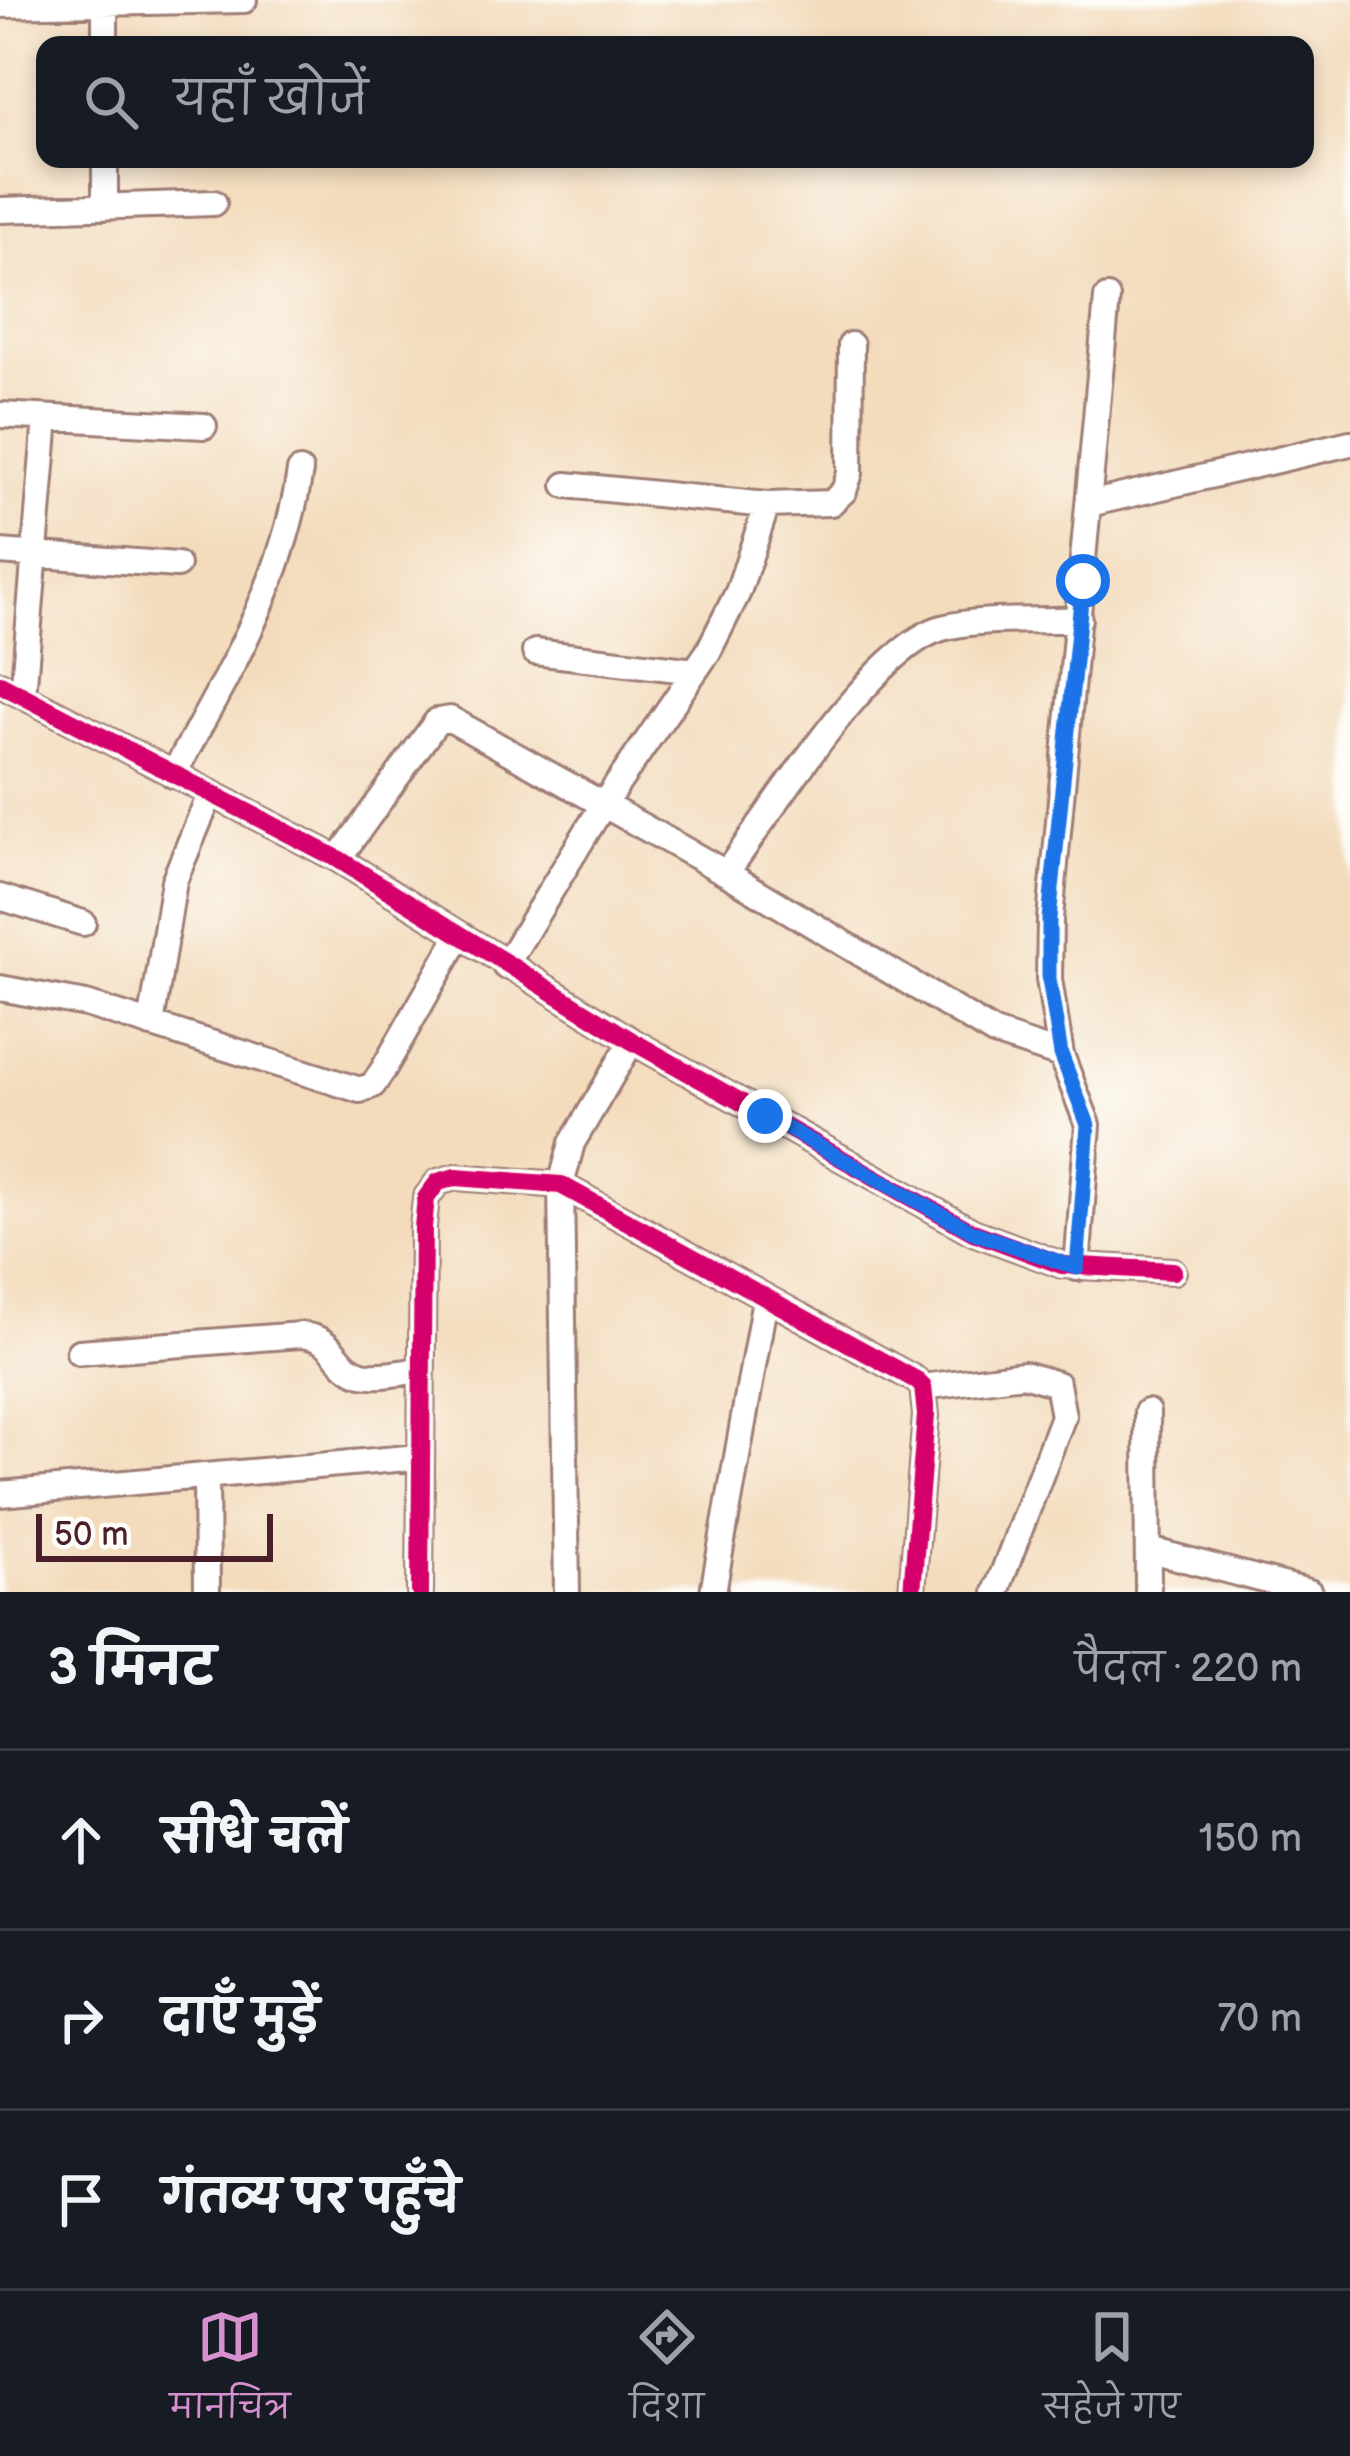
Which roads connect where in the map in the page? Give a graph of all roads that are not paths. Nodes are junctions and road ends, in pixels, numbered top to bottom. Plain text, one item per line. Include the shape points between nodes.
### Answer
1 (244, 0) edge
2 (0, 5) edge
3 (105, 7) junction
4 (105, 36) edge
5 (105, 168) edge
6 (214, 203) dead end
7 (105, 207) junction
8 (0, 210) edge
9 (1107, 298) dead end
10 (851, 345) dead end
11 (0, 415) edge
12 (46, 418) junction
13 (204, 427) dead end
14 (1350, 443) edge
15 (300, 471) dead end
16 (566, 485) dead end
17 (1089, 504) junction
18 (767, 505) junction
19 (0, 552) edge
20 (35, 553) junction
21 (177, 566) dead end
22 (1079, 620) junction
23 (535, 652) dead end
24 (695, 670) junction
25 (12, 690) edge
26 (173, 775) junction
27 (209, 797) junction
28 (603, 805) junction
29 (338, 859) junction
30 (726, 873) junction
31 (0, 897) edge
32 (83, 923) dead end
33 (458, 938) junction
34 (505, 966) junction
35 (0, 988) edge
36 (151, 1025) junction
37 (632, 1041) junction
38 (1061, 1054) junction
39 (561, 1185) junction
40 (1077, 1268) junction
41 (1173, 1271) dead end
42 (765, 1299) junction
43 (80, 1352) dead end
44 (420, 1370) junction
45 (923, 1387) junction
46 (1147, 1412) dead end
47 (419, 1457) junction
48 (206, 1476) junction
49 (0, 1494) edge
50 (1150, 1550) junction
51 (207, 1592) edge
52 (420, 1592) edge
53 (567, 1592) edge
54 (712, 1592) edge
55 (912, 1592) edge
56 (996, 1592) edge
57 (1148, 1592) edge
58 (1309, 1592) edge

1 - 3 street
2 - 3 street
3 - 4 street
5 - 7 street
6 - 7 street
7 - 8 street
9 - 17 street
10 - 18 street via 844,491 831,503
11 - 12 street
12 - 13 street
12 - 20 street
14 - 17 street
15 - 26 street via 292,524 260,616
16 - 18 street
17 - 22 street
18 - 24 street via 737,592
19 - 20 street
20 - 21 street
20 - 25 street
22 - 30 street via 943,628 904,645
22 - 38 street via 1049,919
23 - 24 street
24 - 28 street
25 - 26 street
26 - 27 street
27 - 29 street
27 - 36 street via 174,881
28 - 29 street via 477,730 437,721
28 - 30 street
28 - 34 street
29 - 33 street
30 - 38 street via 994,1033
31 - 32 street
33 - 34 street
33 - 36 street via 383,1070 360,1090
34 - 37 street
35 - 36 street
37 - 39 street via 572,1143
37 - 40 street via 973,1232
38 - 40 street via 1088,1125
39 - 42 street
39 - 44 street via 475,1177 438,1183 426,1198
39 - 53 street
40 - 41 street
42 - 45 street
42 - 54 street
43 - 44 street via 300,1334 330,1342 362,1374
44 - 47 street
45 - 55 street
45 - 56 street via 1044,1376 1063,1399
46 - 50 street
47 - 48 street
47 - 52 street
48 - 49 street
48 - 51 street
50 - 57 street
50 - 58 street

